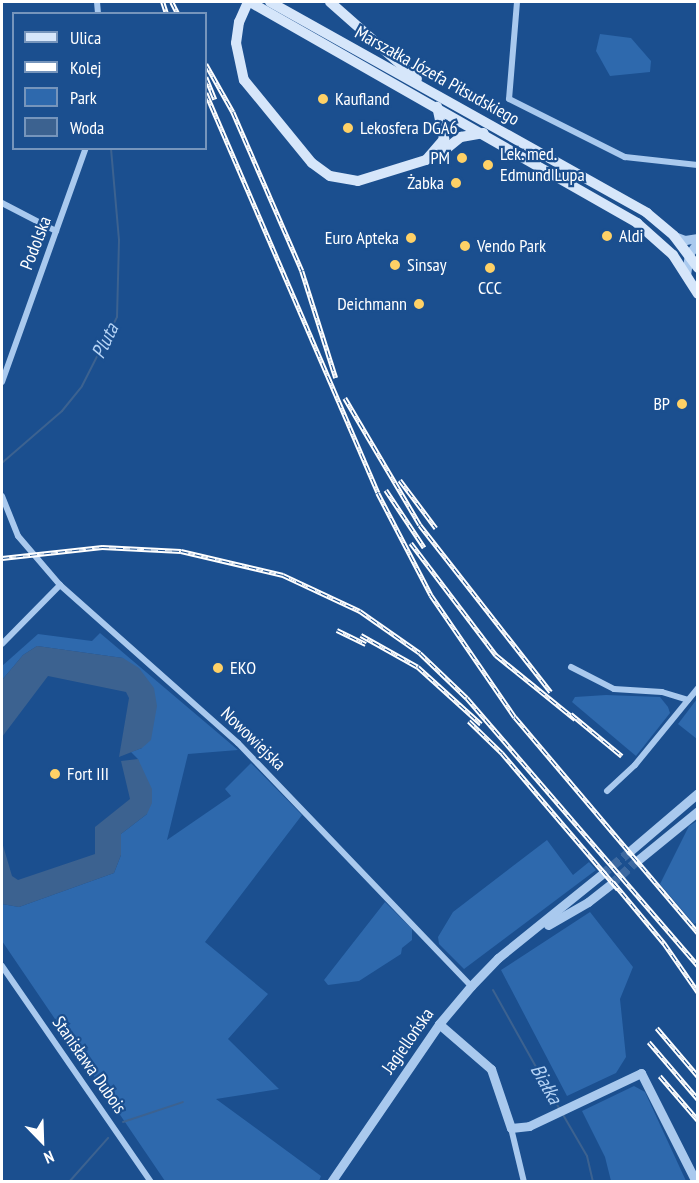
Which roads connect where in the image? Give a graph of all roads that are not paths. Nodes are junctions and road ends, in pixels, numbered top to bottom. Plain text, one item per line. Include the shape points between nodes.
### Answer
1 (270, 2) edge
2 (330, 2) edge
3 (517, 2) edge
4 (248, 3) edge
5 (338, 45) junction
6 (433, 93) junction
7 (437, 107) junction
8 (484, 134) junction
9 (85, 150) edge
10 (698, 165) edge
11 (398, 172) junction
12 (2, 203) edge
13 (56, 231) junction
14 (674, 236) junction
15 (698, 240) edge
16 (693, 255) edge
17 (697, 267) edge
18 (692, 281) edge
19 (698, 294) edge
20 (2, 382) edge
21 (2, 496) edge
22 (60, 585) junction
23 (2, 644) edge
24 (571, 667) dead end
25 (698, 688) edge
26 (688, 700) junction
27 (607, 790) dead end
28 (695, 797) edge
29 (698, 811) edge
30 (673, 814) junction
31 (681, 823) junction
32 (630, 851) tunnel mouth
33 (638, 860) tunnel mouth
34 (602, 874) tunnel mouth
35 (611, 884) tunnel mouth
36 (530, 935) junction
37 (2, 966) edge
38 (471, 986) junction
39 (439, 1024) junction
40 (512, 1128) junction
41 (151, 1182) edge
42 (331, 1182) edge
43 (524, 1182) edge
44 (696, 1182) edge

1 - 5 main road, Marszałka Józefa Piłsudskiego
2 - 6 main road
3 - 10 street via 509,99 625,157
4 - 5 main road, Marszałka Józefa Piłsudskiego
4 - 11 main road, Marszałka Józefa Piłsudskiego via 236,43 244,80 312,162 330,176 345,180
5 - 6 main road, Marszałka Józefa Piłsudskiego
5 - 7 main road, Marszałka Józefa Piłsudskiego
6 - 14 main road, Marszałka Józefa Piłsudskiego via 647,213
7 - 8 main road, Marszałka Józefa Piłsudskiego
7 - 11 main road, Marszałka Józefa Piłsudskiego via 444,127 442,143 426,160
8 - 11 main road, Marszałka Józefa Piłsudskiego via 460,137 428,164
8 - 18 main road, Marszałka Józefa Piłsudskiego via 637,223 663,244
9 - 13 street, Podolska
12 - 13 street
13 - 20 street, Podolska
14 - 15 street
14 - 16 main road, Marszałka Józefa Piłsudskiego
15 - 16 street
16 - 17 main road, Marszałka Józefa Piłsudskiego
16 - 18 street
18 - 19 main road
21 - 22 street via 18,536
22 - 23 street
22 - 38 street, Nowowiejska via 238,743
24 - 26 street via 614,689 662,692
25 - 26 street
26 - 27 street via 635,765
28 - 30 street
29 - 31 street
30 - 31 street
30 - 32 street
31 - 33 street
34 - 36 street, Jagiellońska
35 - 36 street, Jagiellońska
36 - 38 street, Jagiellońska
37 - 41 street, Stanisława Dubois
38 - 39 street, Jagiellońska
39 - 40 street via 491,1069
39 - 42 street, Jagiellońska
40 - 43 street
40 - 44 street via 529,1126 641,1073

